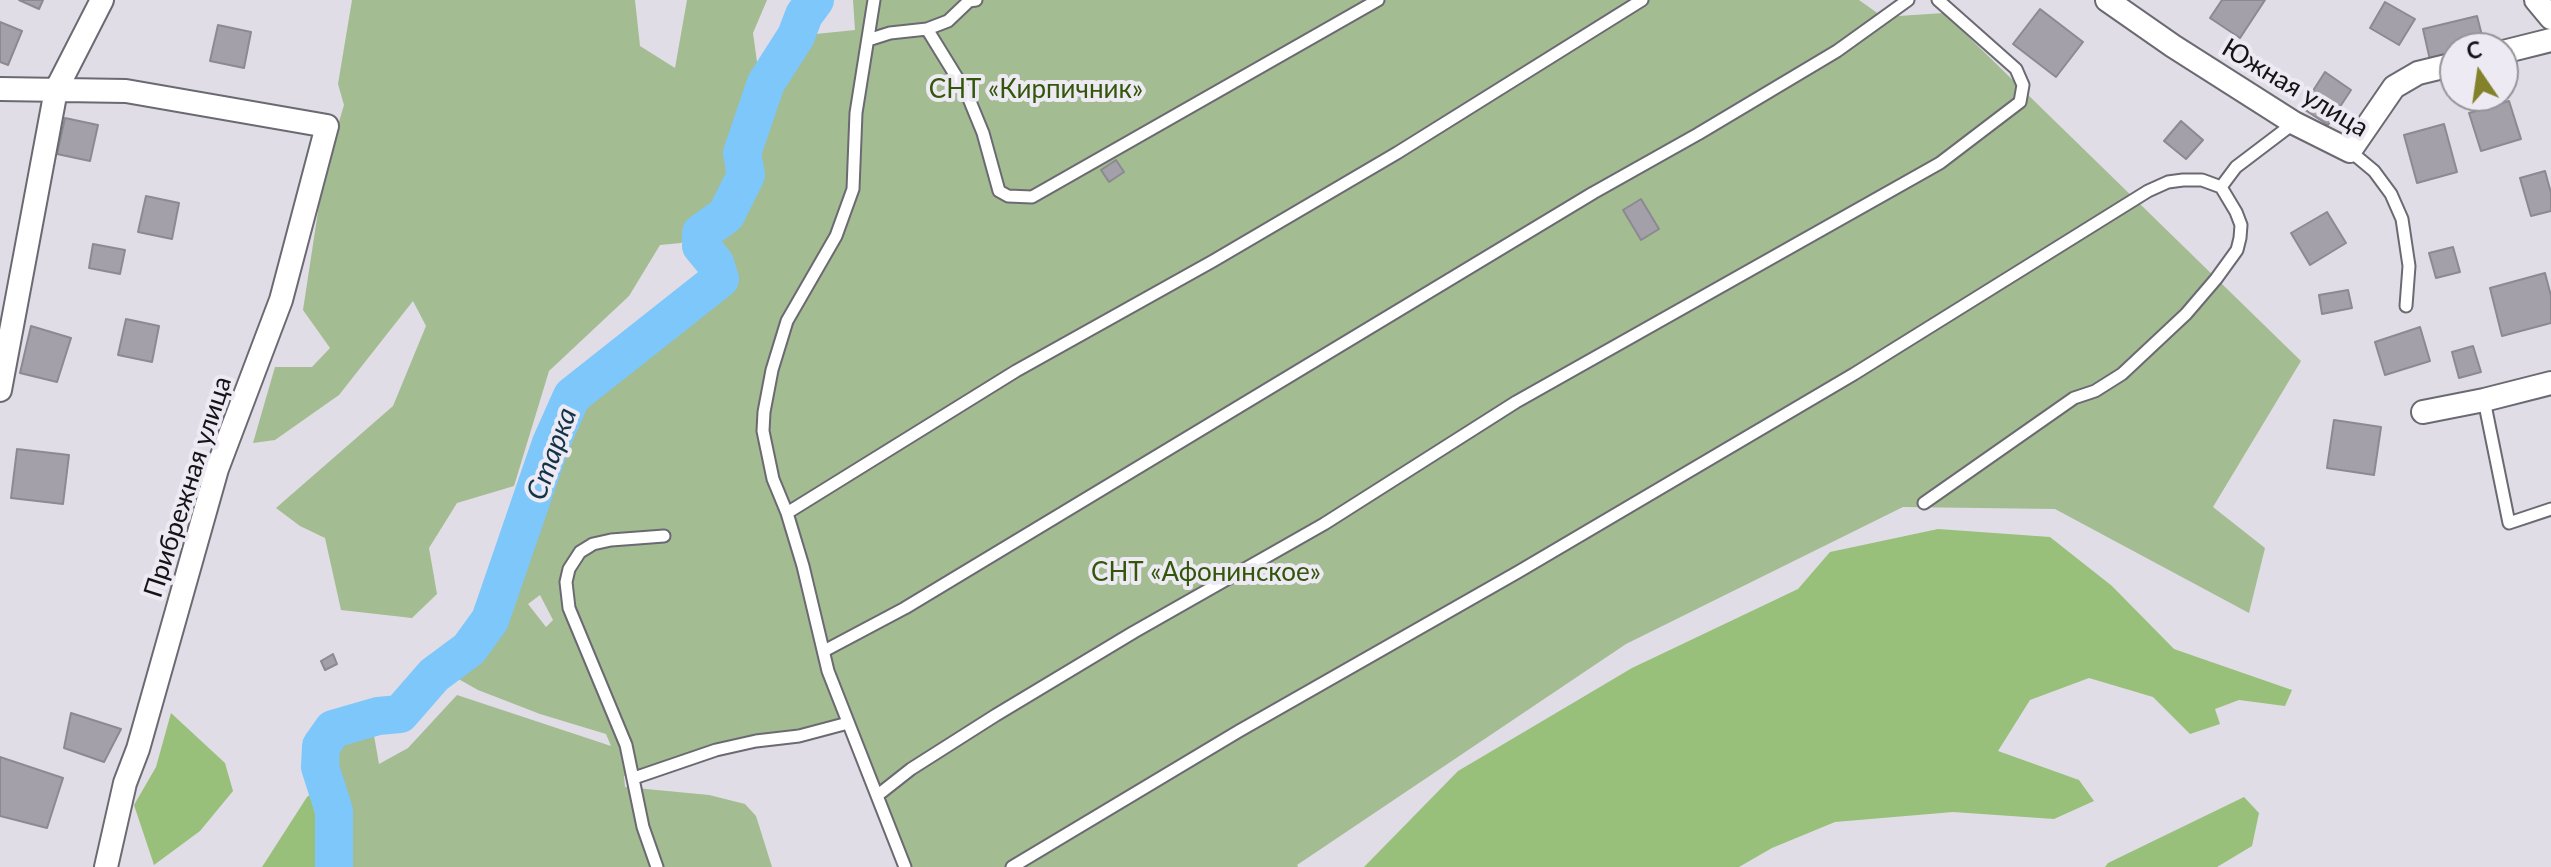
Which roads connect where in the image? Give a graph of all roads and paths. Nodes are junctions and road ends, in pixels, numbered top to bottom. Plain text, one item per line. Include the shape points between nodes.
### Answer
1 (102, 0) edge
2 (874, 0) edge
3 (976, 0) edge
4 (1378, 0) edge
5 (1642, 0) edge
6 (1908, 0) edge
7 (1938, 0) edge
8 (2107, 0) edge
9 (2536, 0) edge
10 (2551, 18) edge
11 (927, 29) junction
12 (868, 40) junction
13 (2551, 40) edge
14 (2519, 48) edge
15 (2439, 68) edge
16 (0, 89) edge
17 (56, 90) junction
18 (2294, 123) junction
19 (2350, 151) junction
20 (2221, 187) junction
21 (2406, 306) dead end
22 (2551, 383) edge
23 (0, 390) edge
24 (2484, 400) junction
25 (2423, 412) dead end
26 (1924, 503) dead end
27 (2551, 509) edge
28 (787, 513) junction
29 (664, 536) dead end
30 (824, 651) junction
31 (848, 723) junction
32 (634, 778) junction
33 (878, 795) junction
34 (106, 867) edge
35 (657, 867) edge
36 (905, 867) edge
37 (1012, 867) edge

1 - 17 street
2 - 12 lane
3 - 11 lane
4 - 11 lane via 1032,197 999,191 967,94
5 - 28 lane via 1397,153 1016,371
6 - 30 lane via 1837,51 905,608
7 - 33 lane via 2016,69 2023,85 2020,102 1940,163 1516,402 1324,524 996,715
8 - 18 street, Южная улица
9 - 10 street
11 - 12 lane
12 - 28 lane via 856,113 853,189 829,250 787,321 764,412 773,479
13 - 14 street
15 - 19 street via 2394,87
16 - 17 street
17 - 23 street
17 - 34 street, Прибрежная улица via 126,91 327,126 281,300 217,469 125,783
18 - 19 street, Южная улица
18 - 20 lane via 2236,167
19 - 21 lane, Южная улица via 2374,171 2402,219 2409,266
20 - 26 lane via 2241,225 2237,250 2186,314 2122,374 2074,398
20 - 37 lane via 2183,180 2148,191 1854,374
22 - 24 street
24 - 25 street
24 - 27 lane via 2509,523
28 - 30 lane
29 - 32 lane via 593,544 580,552 566,582 569,608 616,719
30 - 31 lane
31 - 32 lane via 716,750
31 - 33 lane
32 - 35 lane
33 - 36 lane

